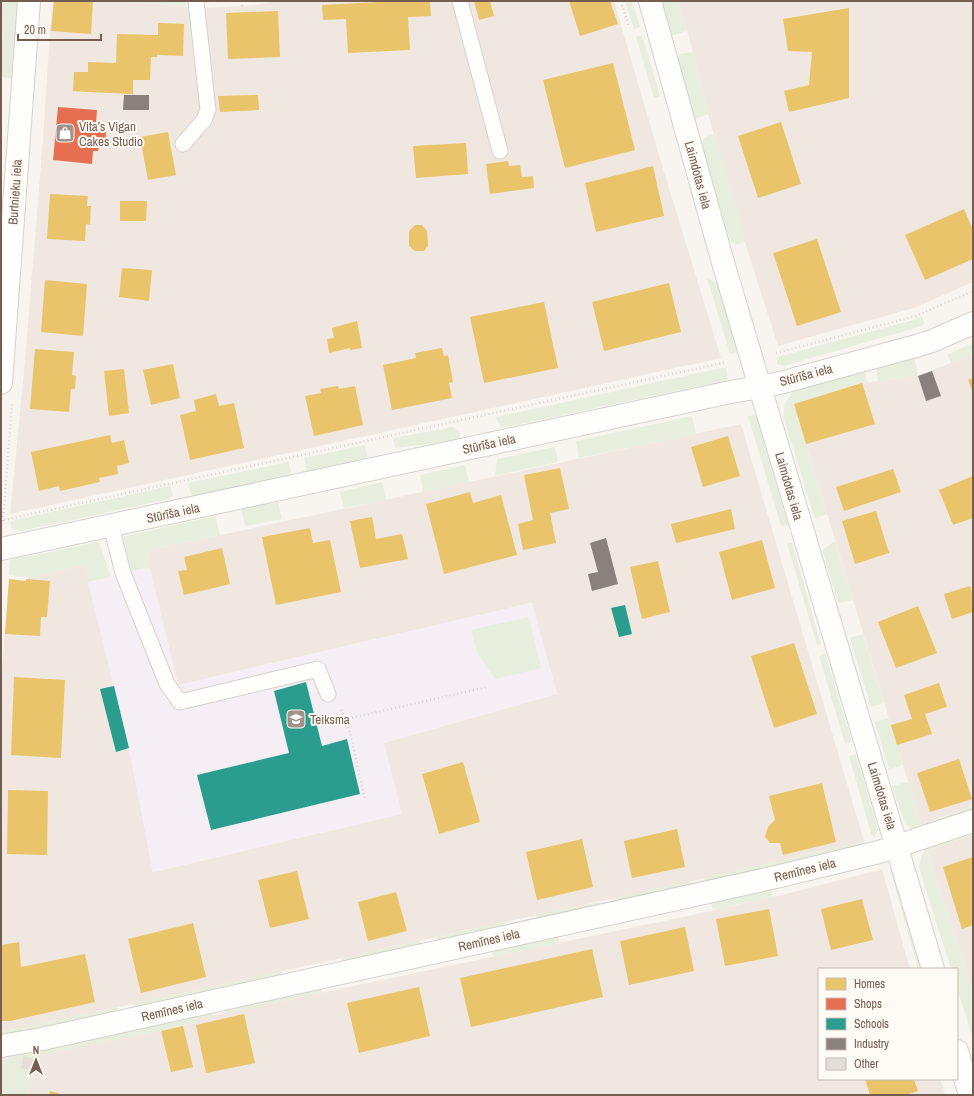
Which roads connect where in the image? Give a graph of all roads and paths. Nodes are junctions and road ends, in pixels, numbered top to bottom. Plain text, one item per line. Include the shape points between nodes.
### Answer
1 (29, 1) edge
2 (196, 1) edge
3 (242, 1) edge
4 (460, 1) edge
5 (650, 1) edge
6 (242, 6) dead end
7 (183, 144) dead end
8 (500, 151) dead end
9 (973, 291) edge
10 (973, 324) edge
11 (751, 357) junction
12 (1, 383) edge
13 (759, 386) junction
14 (3, 520) dead end
15 (111, 526) junction
16 (1, 549) edge
17 (487, 687) dead end
18 (328, 694) joint
19 (347, 719) junction
20 (365, 800) dead end
21 (973, 821) edge
22 (897, 846) junction
23 (933, 968) edge
24 (1, 1046) edge
25 (958, 1054) edge
26 (970, 1095) edge

1 - 12 street, Burtnieku iela
2 - 7 lane via 208,110 204,120
3 - 6 path
4 - 8 lane
5 - 11 street, Laimdotas iela
9 - 11 path via 916,316 774,354
10 - 13 street, Stūrīša iela via 916,346
11 - 13 street, Laimdotas iela
11 - 14 path
13 - 15 street, Stūrīša iela
13 - 22 street, Laimdotas iela
15 - 16 street, Stūrīša iela
15 - 18 lane via 126,581 168,684 180,702 318,669
17 - 19 path
18 - 19 path
19 - 20 path
21 - 22 street, Remīnes iela
22 - 23 street, Laimdotas iela
22 - 24 street, Remīnes iela via 776,877 624,911
25 - 26 street

